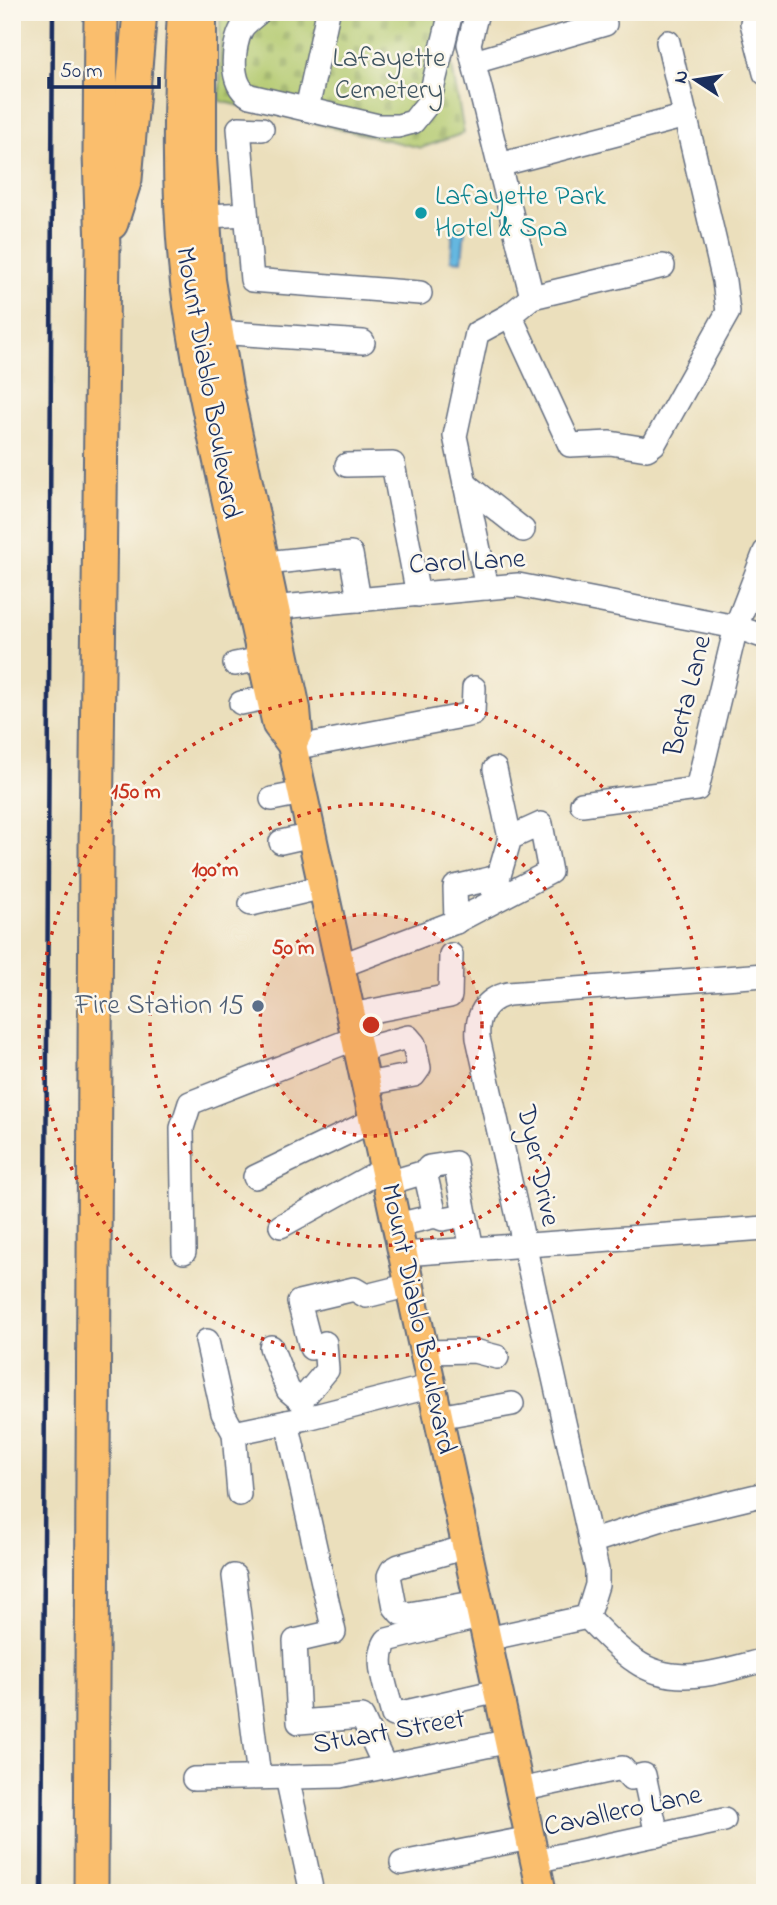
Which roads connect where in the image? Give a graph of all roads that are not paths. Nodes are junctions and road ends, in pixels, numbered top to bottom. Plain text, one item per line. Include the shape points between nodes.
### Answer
1 (101, 12) edge
2 (140, 12) edge
3 (182, 12) edge
4 (202, 12) edge
5 (328, 12) edge
6 (451, 12) edge
7 (477, 12) edge
8 (249, 16) edge
9 (752, 23) dead end
10 (605, 24) dead end
11 (668, 42) dead end
12 (474, 62) junction
13 (765, 73) edge
14 (307, 109) junction
15 (686, 116) junction
16 (262, 129) dead end
17 (499, 165) junction
18 (246, 214) junction
19 (192, 217) junction
20 (103, 248) junction
21 (663, 266) dead end
22 (420, 293) dead end
23 (533, 298) junction
24 (510, 315) junction
25 (205, 331) junction
26 (363, 342) dead end
27 (347, 465) dead end
28 (465, 484) junction
29 (523, 530) dead end
30 (765, 552) edge
31 (266, 563) junction
32 (487, 588) junction
33 (418, 595) junction
34 (359, 600) junction
35 (263, 609) junction
36 (736, 627) junction
37 (765, 637) edge
38 (474, 688) dead end
39 (270, 697) junction
40 (241, 703) dead end
41 (292, 747) junction
42 (495, 769) dead end
43 (302, 793) junction
44 (272, 799) dead end
45 (582, 804) dead end
46 (312, 835) junction
47 (510, 838) junction
48 (281, 842) dead end
49 (498, 877) junction
50 (323, 887) junction
51 (491, 903) junction
52 (251, 904) dead end
53 (456, 922) junction
54 (451, 955) dead end
55 (340, 966) junction
56 (765, 975) edge
57 (355, 1034) junction
58 (366, 1084) junction
59 (374, 1120) junction
60 (425, 1172) junction
61 (386, 1176) junction
62 (255, 1177) dead end
63 (465, 1215) junction
64 (435, 1216) junction
65 (397, 1225) junction
66 (281, 1226) dead end
67 (765, 1228) edge
68 (524, 1245) junction
69 (472, 1249) junction
70 (184, 1252) dead end
71 (403, 1254) junction
72 (410, 1285) junction
73 (207, 1340) dead end
74 (271, 1347) dead end
75 (424, 1352) junction
76 (496, 1356) dead end
77 (432, 1386) junction
78 (512, 1404) dead end
79 (438, 1416) junction
80 (288, 1422) junction
81 (234, 1433) junction
82 (239, 1494) dead end
83 (765, 1494) edge
84 (590, 1542) junction
85 (467, 1548) junction
86 (234, 1576) dead end
87 (587, 1617) junction
88 (482, 1619) junction
89 (765, 1660) edge
90 (498, 1691) junction
91 (510, 1741) junction
92 (385, 1766) junction
93 (259, 1777) junction
94 (287, 1777) junction
95 (194, 1779) dead end
96 (520, 1790) junction
97 (724, 1820) dead end
98 (657, 1835) junction
99 (533, 1850) junction
100 (402, 1863) dead end
101 (91, 1893) edge
102 (312, 1893) edge
103 (542, 1893) edge

1 - 20 highway
2 - 20 highway via 125,179
3 - 19 main road, Mount Diablo Boulevard via 177,97
4 - 19 main road, Mount Diablo Boulevard via 201,128
5 - 14 street
6 - 14 street via 429,102 413,122 378,126
7 - 12 street via 469,44
8 - 14 street via 236,52 239,88 250,96
9 - 13 street
10 - 12 street
11 - 15 street
12 - 17 street
15 - 17 street
15 - 24 street via 728,312 654,444 647,449 610,443 570,444
16 - 18 street via 239,128
17 - 23 street
18 - 19 street
18 - 22 street via 252,279
19 - 25 main road, Mount Diablo Boulevard
20 - 101 highway
21 - 23 street
23 - 24 street
24 - 28 street via 477,332 455,436
25 - 26 street
25 - 31 main road, Mount Diablo Boulevard
25 - 35 main road, Mount Diablo Boulevard via 216,455
27 - 33 street via 393,464
28 - 29 street
28 - 32 street
30 - 36 street
31 - 34 street via 351,554
31 - 35 main road, Mount Diablo Boulevard
32 - 33 street, Carol Lane
32 - 36 street, Carol Lane via 518,585
33 - 34 street, Carol Lane
34 - 35 street, Carol Lane
35 - 39 main road, Mount Diablo Boulevard via 249,662
35 - 41 main road, Mount Diablo Boulevard via 296,709 298,733
36 - 37 street, Carol Lane
36 - 45 street, Berta Lane via 697,789
38 - 41 street via 473,714
39 - 40 street
39 - 41 main road, Mount Diablo Boulevard via 277,725
41 - 43 main road, Mount Diablo Boulevard
42 - 47 street
43 - 44 street
43 - 46 main road, Mount Diablo Boulevard
46 - 48 street
46 - 50 main road, Mount Diablo Boulevard
47 - 49 street
47 - 51 street via 541,824 550,872
49 - 51 street
49 - 53 street via 455,887
50 - 52 street
50 - 55 main road, Mount Diablo Boulevard
51 - 53 street
53 - 55 street
54 - 57 street via 450,996
55 - 57 main road, Mount Diablo Boulevard
56 - 68 street, Dyer Drive via 508,994 483,1009 478,1038
57 - 58 main road, Mount Diablo Boulevard
57 - 58 street via 408,1037 414,1044 419,1068 414,1075
57 - 70 street via 190,1103 183,1129
58 - 59 main road, Mount Diablo Boulevard
59 - 61 main road, Mount Diablo Boulevard
59 - 62 street
60 - 61 street
60 - 63 street via 429,1167 454,1163
60 - 64 street
61 - 65 main road, Mount Diablo Boulevard
61 - 66 street
63 - 64 street
63 - 69 street
64 - 65 street
65 - 71 main road, Mount Diablo Boulevard
67 - 68 street
68 - 69 street
68 - 84 street, Dyer Drive
69 - 71 street
71 - 72 main road, Mount Diablo Boulevard
72 - 74 street via 366,1296 354,1289 299,1302 311,1348 325,1343 327,1370 301,1401 288,1390
72 - 75 main road, Mount Diablo Boulevard
73 - 81 street via 223,1413
75 - 76 street via 474,1351
75 - 77 main road, Mount Diablo Boulevard
77 - 79 main road, Mount Diablo Boulevard
77 - 80 street
78 - 79 street
79 - 85 main road, Mount Diablo Boulevard
80 - 81 street
80 - 92 street via 334,1632 295,1641 299,1722 362,1717
81 - 82 street
83 - 84 street
84 - 87 street, Dyer Drive via 597,1585
85 - 88 main road, Mount Diablo Boulevard
85 - 88 street via 392,1570 395,1607 400,1613
86 - 93 street
87 - 88 street
87 - 89 street via 625,1654 661,1675 708,1674
88 - 90 main road, Mount Diablo Boulevard
88 - 90 street via 387,1640 380,1659 393,1715
90 - 91 main road, Mount Diablo Boulevard
91 - 92 street, Stuart Street
91 - 96 main road, Mount Diablo Boulevard
92 - 94 street, Stuart Street via 340,1776
93 - 94 street, Stuart Street
93 - 95 street, Stuart Street
94 - 102 street
96 - 98 street via 622,1768 631,1778 644,1775
96 - 99 main road, Mount Diablo Boulevard
97 - 98 street, Cavallero Lane
98 - 99 street, Cavallero Lane
99 - 100 street, Cavallero Lane
99 - 103 main road, Mount Diablo Boulevard

